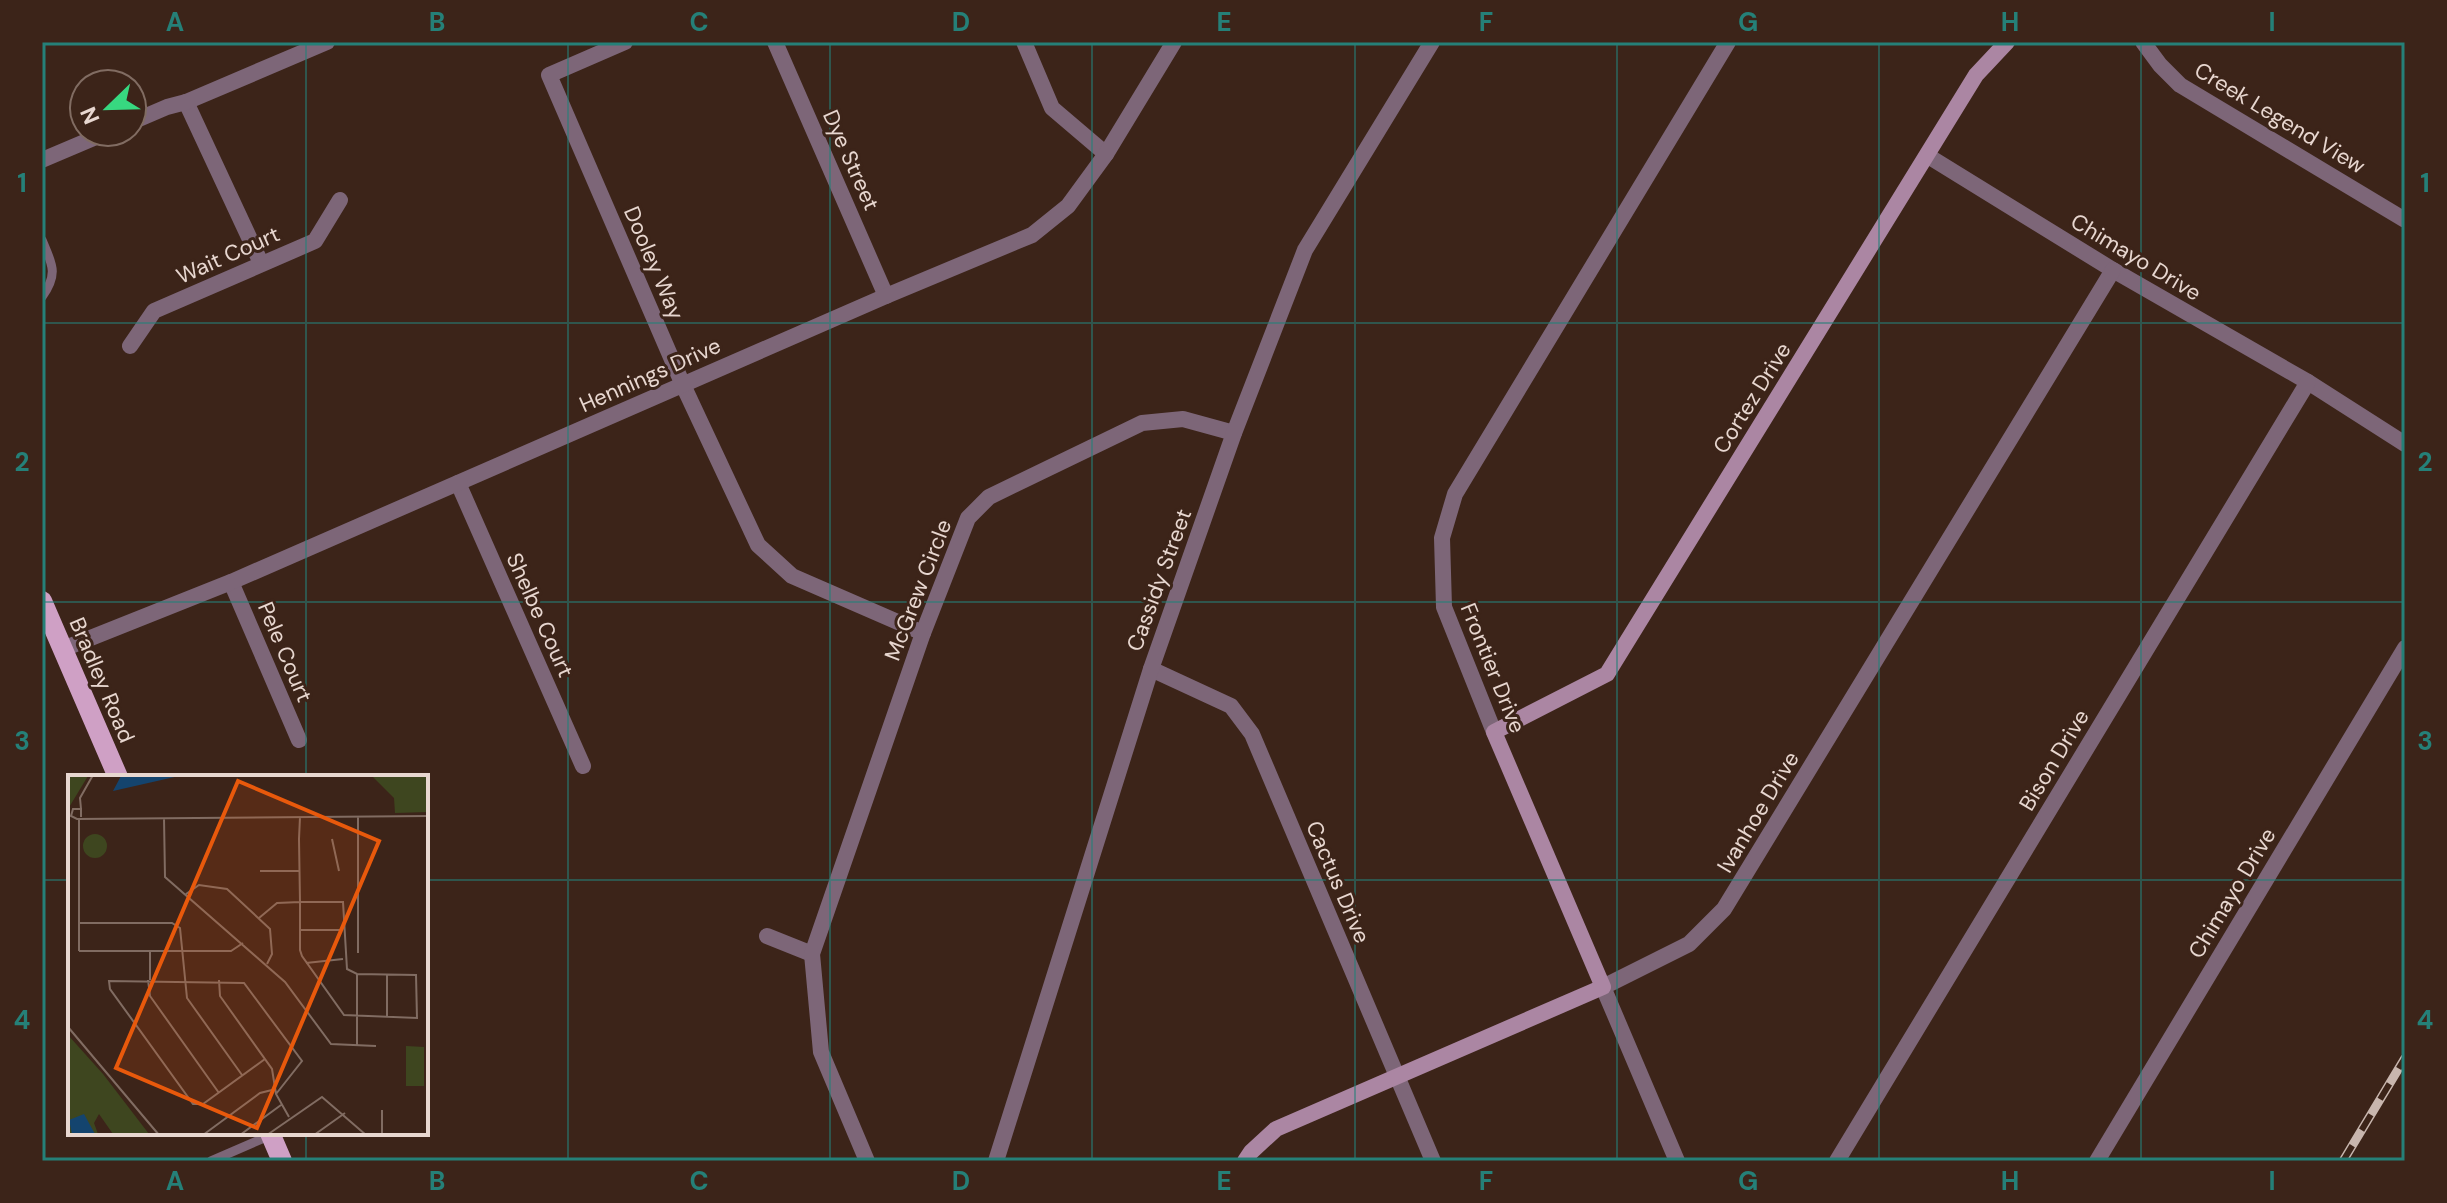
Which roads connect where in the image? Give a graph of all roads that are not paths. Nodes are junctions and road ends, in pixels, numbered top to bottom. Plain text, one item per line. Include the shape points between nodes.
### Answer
1 (327, 42) edge
2 (625, 42) edge
3 (775, 42) edge
4 (1024, 42) edge
5 (1174, 42) edge
6 (1432, 42) edge
7 (1728, 42) edge
8 (2007, 42) edge
9 (2143, 42) edge
10 (186, 102) junction
11 (148, 115) edge
12 (70, 148) edge
13 (1106, 154) junction
14 (1928, 156) junction
15 (42, 160) edge
16 (340, 200) dead end
17 (2405, 220) edge
18 (42, 240) edge
19 (261, 263) junction
20 (2113, 270) junction
21 (886, 296) junction
22 (42, 297) edge
23 (130, 346) dead end
24 (2308, 382) junction
25 (683, 385) junction
26 (1234, 433) junction
27 (2405, 444) edge
28 (458, 483) junction
29 (231, 582) junction
30 (42, 603) edge
31 (923, 633) junction
32 (2405, 648) edge
33 (63, 649) junction
34 (1151, 669) junction
35 (1494, 732) junction
36 (299, 740) dead end
37 (583, 766) dead end
38 (117, 775) edge
39 (767, 936) dead end
40 (812, 954) junction
41 (1603, 987) junction
42 (1395, 1077) junction
43 (268, 1135) edge
44 (270, 1135) edge
45 (211, 1161) edge
46 (282, 1161) edge
47 (867, 1161) edge
48 (996, 1161) edge
49 (1245, 1161) edge
50 (1433, 1161) edge
51 (1677, 1161) edge
52 (1837, 1161) edge
53 (2097, 1161) edge

1 - 10 street
2 - 25 street, Dooley Way via 549,75
3 - 21 street, Dye Street
4 - 13 street via 1052,108
5 - 13 street, Hennings Drive
6 - 26 street, Cassidy Street via 1305,250
7 - 35 street, Frontier Drive via 1455,494 1442,538 1444,607
8 - 14 street, Cortez Drive via 1976,75
9 - 17 street, Creek Legend View via 2180,85
10 - 11 street
10 - 19 street
12 - 15 street
13 - 21 street, Hennings Drive via 1068,206 1032,235
14 - 20 street, Chimayo Drive
14 - 35 street, Cortez Drive via 1607,674
16 - 19 street, Wait Court via 315,241
18 - 22 lane via 53,279
19 - 23 street, Wait Court via 154,311
20 - 24 street, Chimayo Drive
20 - 41 street, Ivanhoe Drive via 1724,909 1689,944
21 - 25 street, Hennings Drive
24 - 27 street, Chimayo Drive
24 - 52 street, Bison Drive
25 - 28 street, Hennings Drive
25 - 31 street, Dooley Way via 758,545 792,576
26 - 31 street, McGrew Circle via 1183,419 1142,423 989,497 968,518
26 - 34 street, Cassidy Street
28 - 29 street, Hennings Drive
28 - 37 street, Shelbe Court
29 - 33 street, Hennings Drive
29 - 36 street, Pele Court
30 - 33 main road, Bradley Road
31 - 40 street, McGrew Circle
32 - 53 street, Chimayo Drive
33 - 38 main road, Bradley Road
34 - 42 street, Cactus Drive via 1231,706 1252,734
34 - 48 street, Cassidy Street
35 - 41 street, Frontier Drive
39 - 40 street
40 - 47 street, McGrew Circle via 821,1052
41 - 42 street, Ivanhoe Drive
41 - 51 street, Frontier Drive
42 - 49 street, Ivanhoe Drive via 1276,1129
42 - 50 street, Cactus Drive
43 - 45 lane
44 - 46 main road

